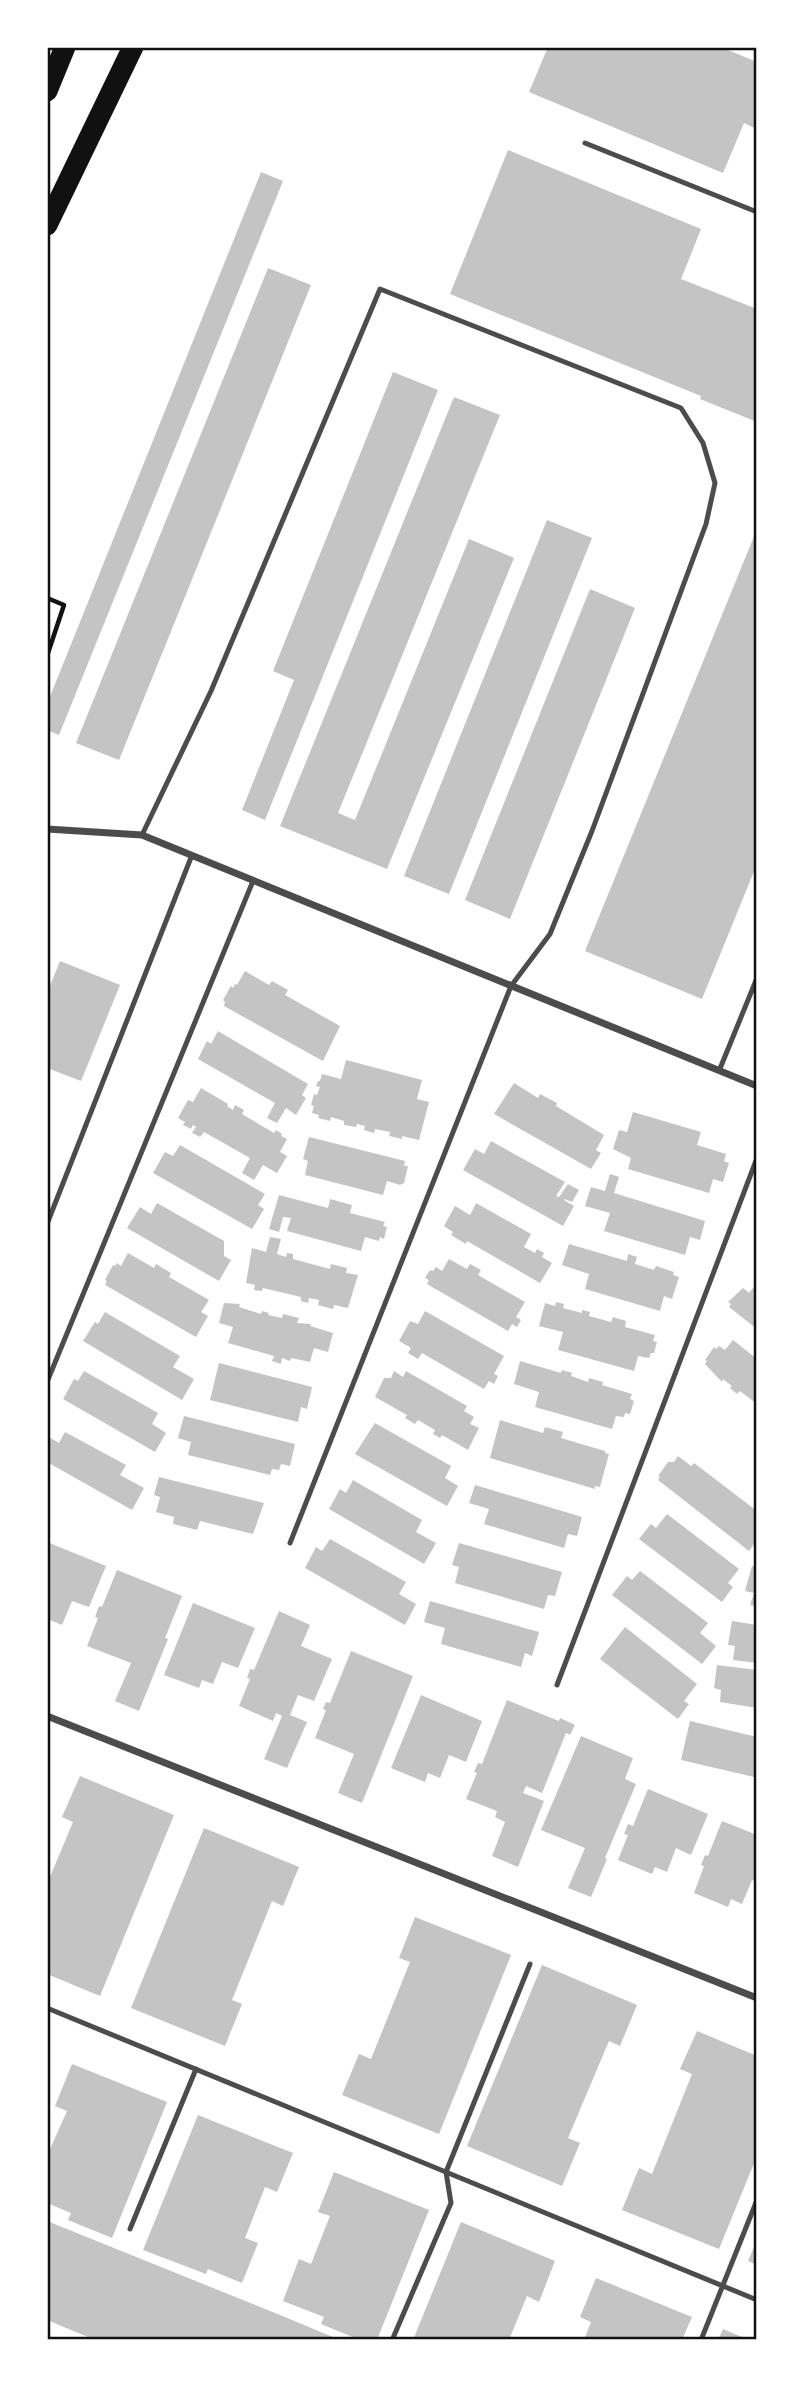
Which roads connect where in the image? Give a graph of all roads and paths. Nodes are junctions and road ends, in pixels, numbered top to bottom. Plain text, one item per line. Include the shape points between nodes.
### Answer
1 (65, 47) edge
2 (133, 47) edge
3 (47, 91) edge
4 (585, 143) dead end
5 (757, 212) edge
6 (47, 225) edge
7 (47, 598) edge
8 (47, 656) edge
9 (47, 829) edge
10 (142, 835) junction
11 (192, 855) junction
12 (253, 881) junction
13 (757, 978) edge
14 (511, 986) junction
15 (719, 1071) junction
16 (757, 1086) edge
17 (757, 1158) edge
18 (47, 1224) edge
19 (47, 1382) edge
20 (290, 1543) dead end
21 (557, 1685) dead end
22 (47, 1716) edge
23 (530, 1964) dead end
24 (757, 1998) edge
25 (47, 2008) edge
26 (196, 2069) junction
27 (446, 2172) junction
28 (757, 2200) edge
29 (130, 2229) dead end
30 (723, 2286) junction
31 (757, 2300) edge
32 (393, 2337) dead end
33 (701, 2340) edge

1 - 3 highway
2 - 6 highway
4 - 5 lane
7 - 8 path via 64,605
9 - 10 street
10 - 11 street
10 - 14 lane via 211,691 380,289 681,408 702,443 715,483 706,524 550,934
11 - 12 street
11 - 18 lane
12 - 14 street
12 - 19 lane
13 - 15 lane
14 - 15 street
14 - 20 lane
15 - 16 street
17 - 21 lane
22 - 24 street
23 - 27 lane
25 - 26 lane
26 - 27 lane
26 - 29 lane
27 - 30 lane
27 - 32 lane via 451,2203
28 - 30 lane
30 - 31 lane
30 - 33 lane

